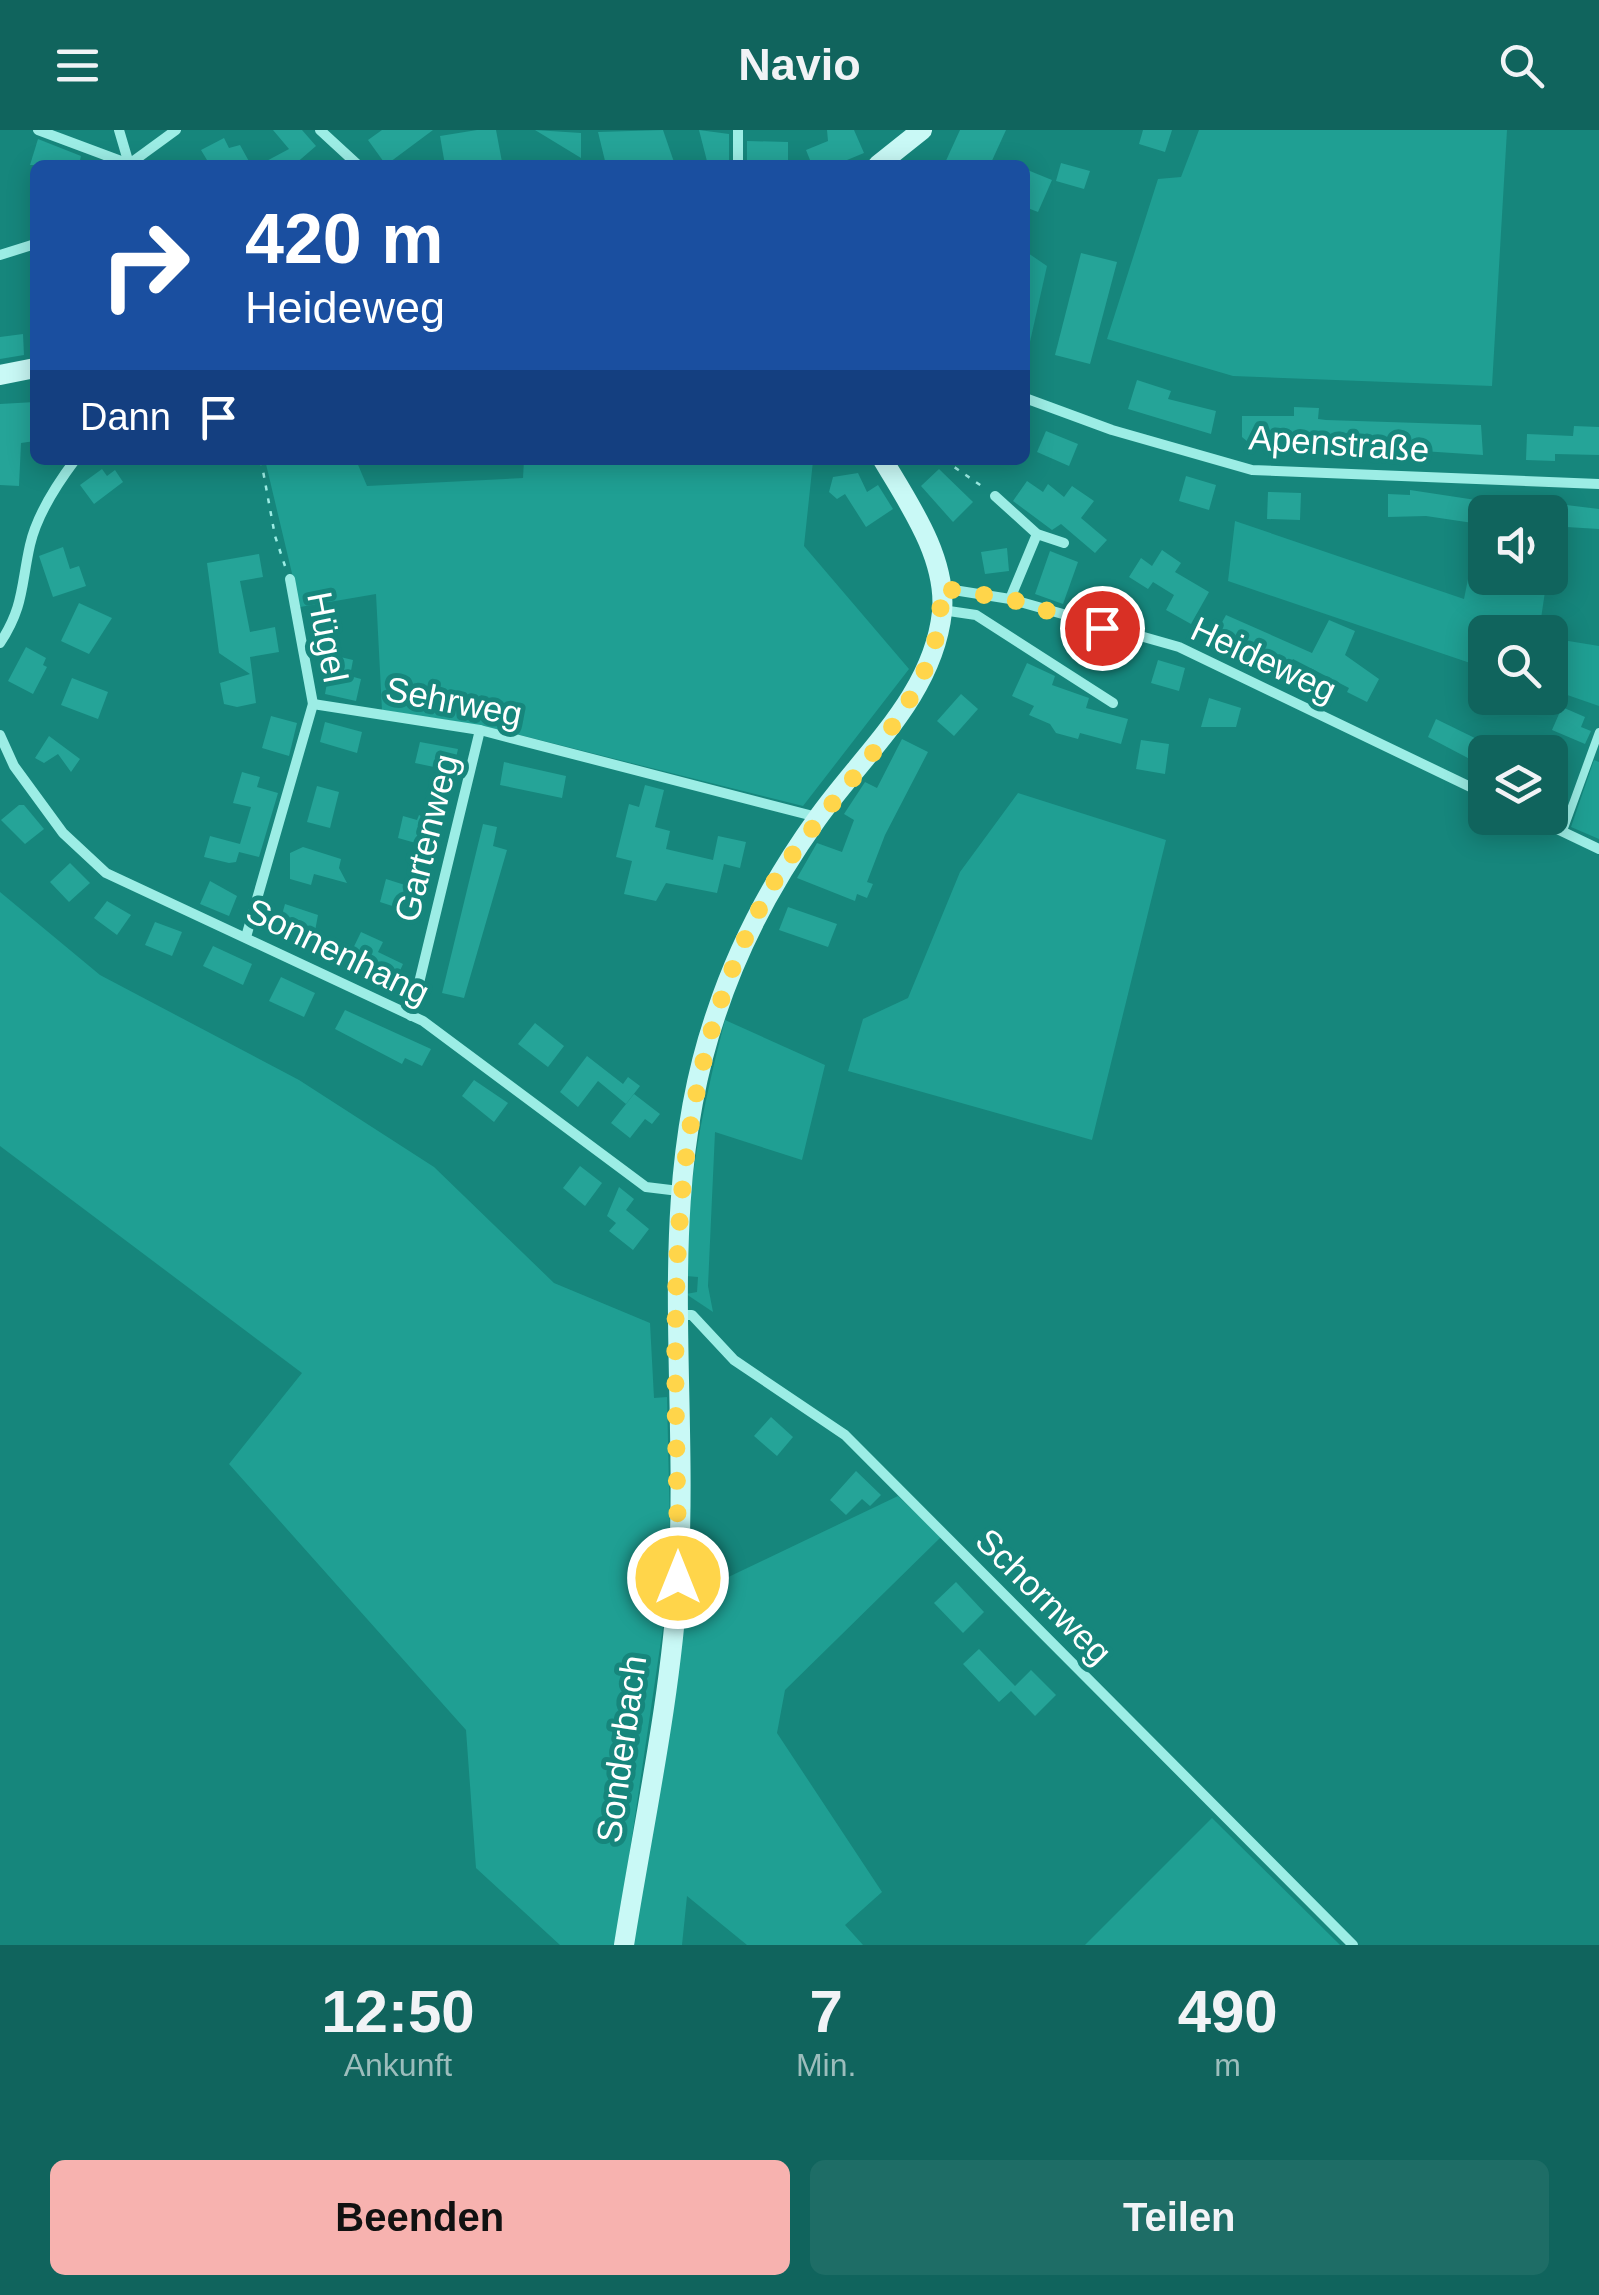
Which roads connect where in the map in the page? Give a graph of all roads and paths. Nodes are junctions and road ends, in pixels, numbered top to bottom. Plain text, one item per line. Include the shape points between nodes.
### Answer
1 (38, 130) edge
2 (119, 130) edge
3 (176, 130) edge
4 (320, 130) edge
5 (738, 130) edge
6 (922, 130) edge
7 (118, 160) edge
8 (128, 160) edge
9 (135, 160) edge
10 (353, 160) edge
11 (738, 160) edge
12 (884, 160) edge
13 (30, 245) edge
14 (0, 254) edge
15 (30, 369) edge
16 (0, 375) edge
17 (1030, 400) edge
18 (71, 465) edge
19 (262, 465) edge
20 (886, 465) edge
21 (951, 465) edge
22 (1599, 484) edge
23 (995, 496) joint
24 (1037, 534) junction
25 (1064, 543) dead end
26 (290, 579) joint
27 (940, 588) junction
28 (1010, 599) junction
29 (942, 610) junction
30 (0, 643) edge
31 (1114, 702) dead end
32 (313, 704) junction
33 (480, 730) junction
34 (1599, 732) edge
35 (0, 735) edge
36 (1468, 786) edge
37 (818, 817) junction
38 (1568, 818) edge
39 (1568, 834) edge
40 (1599, 849) edge
41 (246, 936) junction
42 (410, 1016) junction
43 (679, 1191) junction
44 (678, 1315) junction
45 (624, 1945) edge
46 (1353, 1945) edge

1 - 7 street
2 - 8 street
3 - 9 street
4 - 10 street
5 - 11 street
6 - 12 street
13 - 14 street
15 - 16 street
17 - 22 street, Apenstraße via 1252,470
18 - 30 street via 30,540 20,613
19 - 26 path
20 - 27 street, Sonderbach via 919,520
21 - 23 path
23 - 24 street
24 - 25 street
24 - 28 street
26 - 32 street, Hügel
27 - 28 street, Heideweg
27 - 29 street, Sonderbach
28 - 36 street, Heideweg via 1179,647
29 - 31 street via 976,615
29 - 37 street, Sonderbach via 917,690
32 - 33 street, Sehrweg
32 - 41 street
33 - 37 street, Sehrweg
33 - 42 street, Gartenweg
34 - 38 lane
35 - 41 street, Sonnenhang via 63,833 106,873
37 - 43 street, Sonderbach via 770,890 715,1016
39 - 40 street
41 - 42 street, Sonnenhang
42 - 43 street, Sonnenhang via 646,1188
43 - 44 street, Sonderbach
44 - 45 street, Sonderbach via 678,1578
44 - 46 street, Schornweg via 692,1314 734,1360 845,1435

